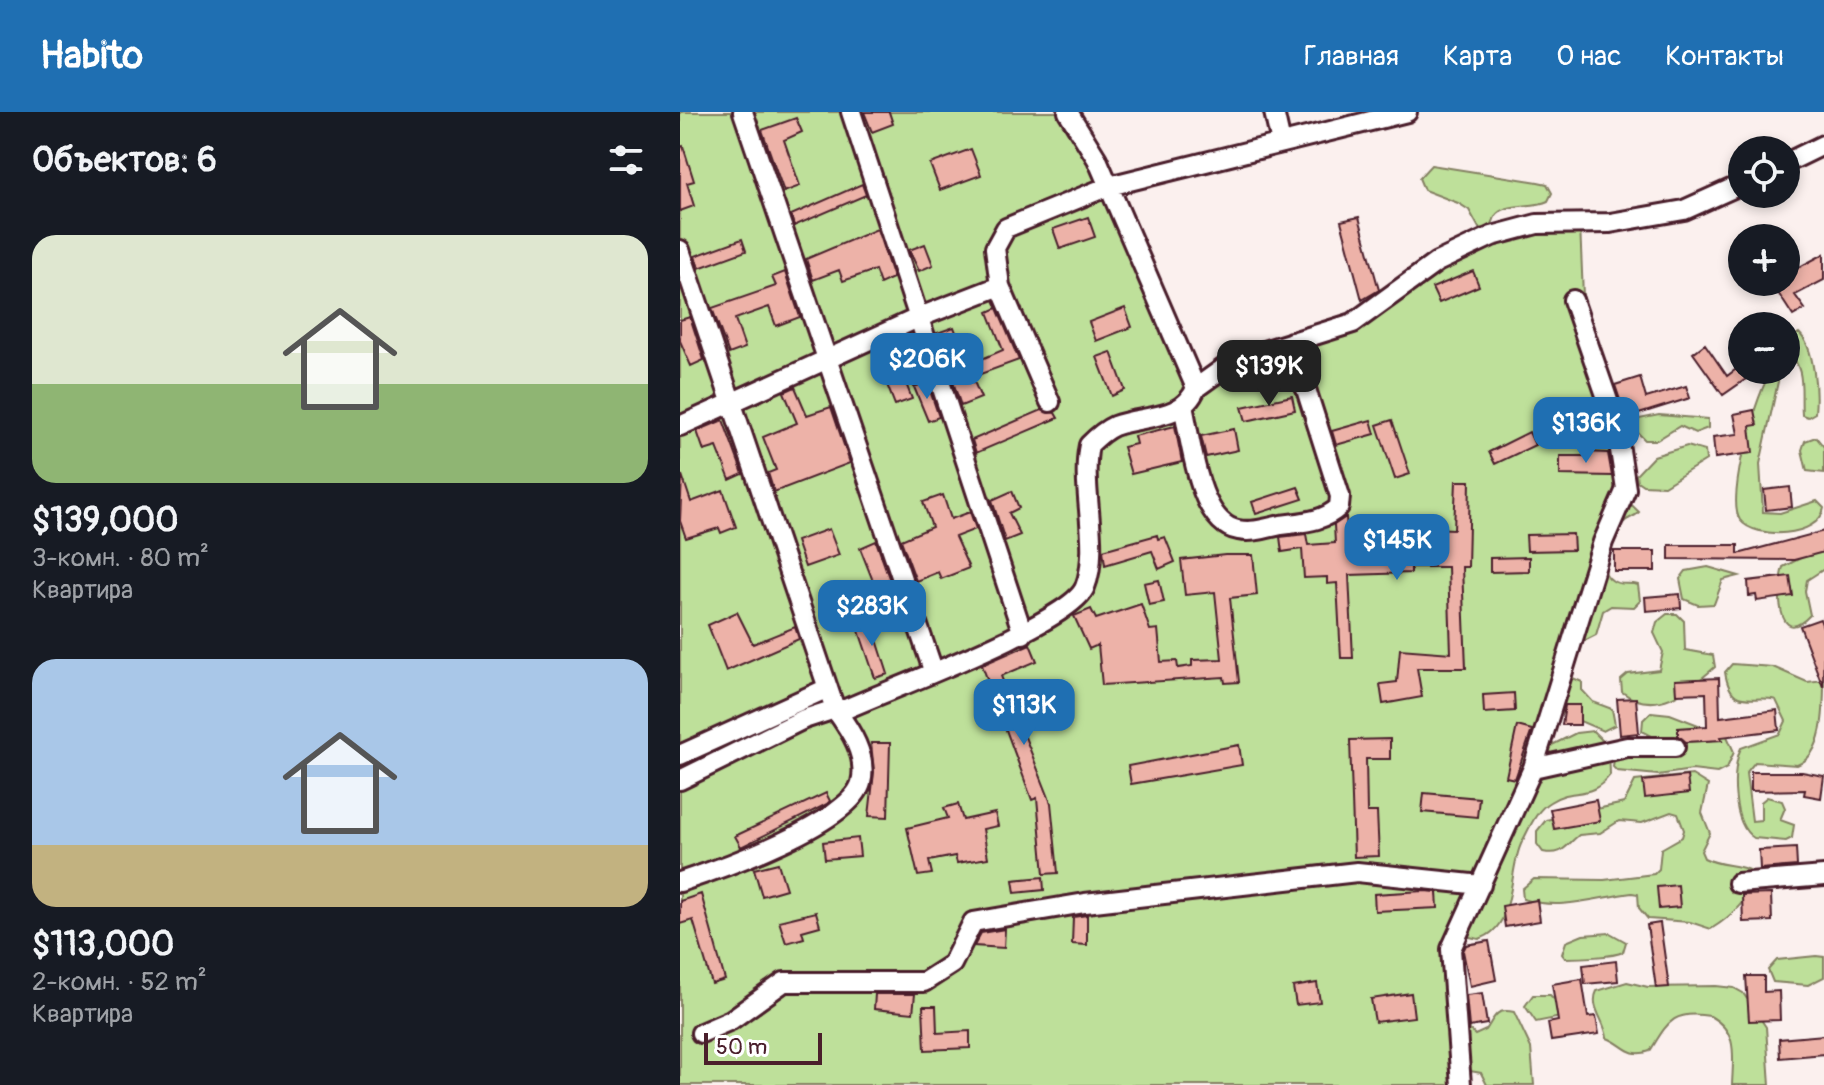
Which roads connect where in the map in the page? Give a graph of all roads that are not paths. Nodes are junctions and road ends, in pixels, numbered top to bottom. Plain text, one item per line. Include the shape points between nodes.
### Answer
1 (743, 112) edge
2 (851, 112) edge
3 (1068, 112) edge
4 (1274, 112) edge
5 (1407, 112) edge
6 (1281, 143) junction
7 (1824, 145) edge
8 (1800, 156) edge
9 (1109, 186) junction
10 (1728, 190) edge
11 (680, 250) edge
12 (1000, 286) junction
13 (1573, 300) dead end
14 (920, 317) junction
15 (1291, 342) junction
16 (827, 360) junction
17 (1196, 388) junction
18 (732, 402) junction
19 (1050, 402) dead end
20 (1183, 406) junction
21 (680, 426) edge
22 (1023, 634) junction
23 (933, 670) junction
24 (828, 688) junction
25 (835, 709) junction
26 (1675, 747) dead end
27 (680, 755) edge
28 (1533, 768) junction
29 (680, 780) edge
30 (1824, 876) edge
31 (680, 882) edge
32 (1738, 883) dead end
33 (1481, 885) junction
34 (701, 1033) dead end
35 (1461, 1085) edge

1 - 16 lane
2 - 14 lane
3 - 9 lane
4 - 6 lane
5 - 6 lane
6 - 9 lane
7 - 8 lane
9 - 12 lane via 1006,228 995,248
9 - 17 lane
10 - 15 lane via 1684,210 1610,223 1537,224 1492,236 1437,262 1353,323
11 - 18 lane
12 - 14 lane
12 - 19 lane
13 - 28 lane via 1616,424 1626,489 1603,542
14 - 16 lane
14 - 22 lane
15 - 17 lane via 1235,360
15 - 20 lane via 1340,496 1339,507 1326,518 1250,531 1221,522 1204,495
16 - 18 lane
16 - 23 lane
17 - 20 lane
18 - 21 lane
18 - 24 lane
20 - 22 lane via 1113,426 1089,445 1086,586 1076,602
22 - 23 lane
23 - 25 lane via 846,709
24 - 25 lane
24 - 27 lane
25 - 29 lane
25 - 31 lane via 854,735 861,757 861,782 849,805 813,827
26 - 28 lane via 1627,747
28 - 33 lane
30 - 32 lane
33 - 34 lane via 1357,872 1085,903 973,922 952,964 924,982 784,982 731,1020
33 - 35 lane via 1451,949

